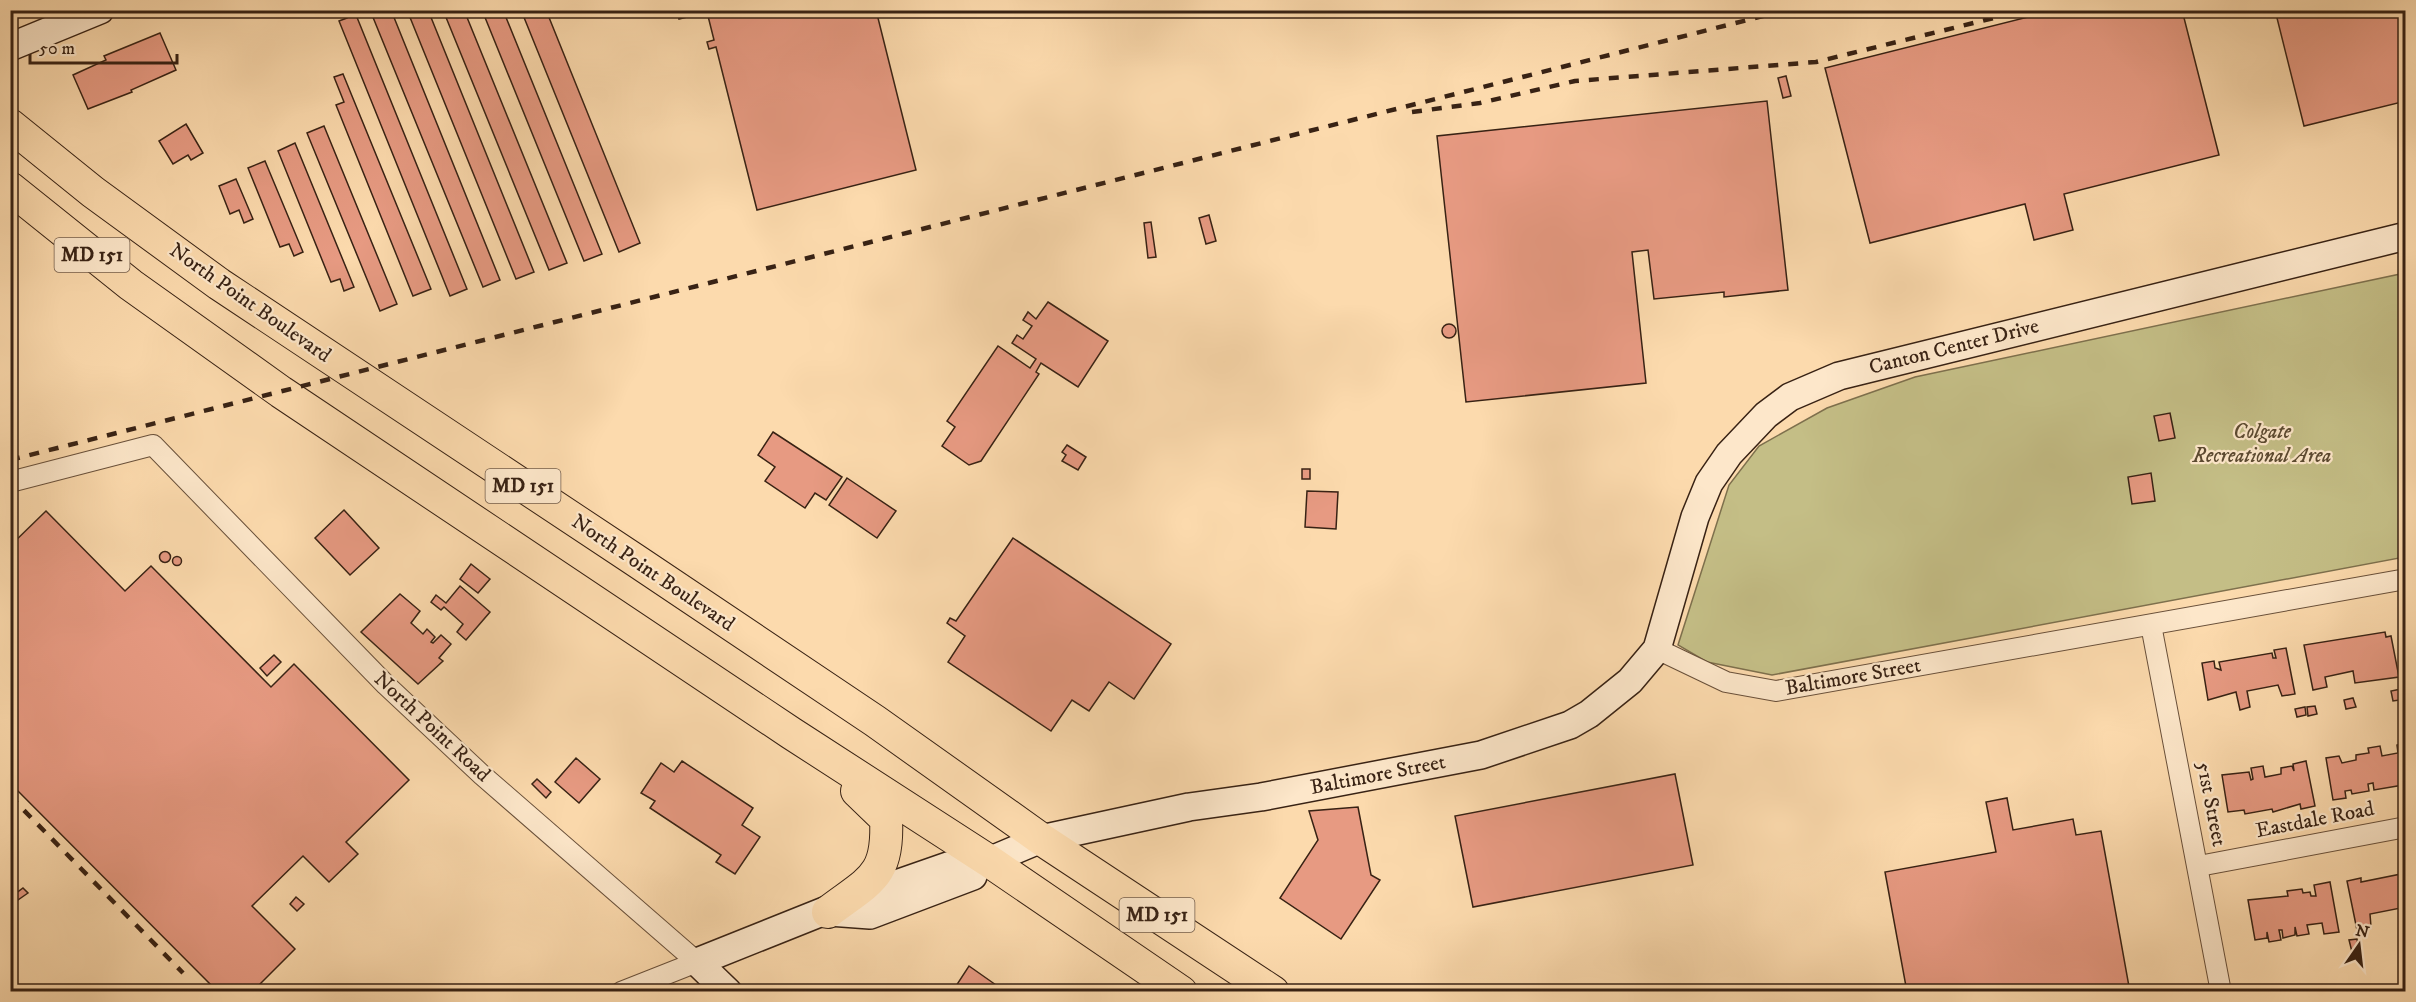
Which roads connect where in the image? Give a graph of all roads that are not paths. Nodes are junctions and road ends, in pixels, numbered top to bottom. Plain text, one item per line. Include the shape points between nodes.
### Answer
1 (100, 10) edge
2 (10, 47) edge
3 (10, 125) edge
4 (10, 188) edge
5 (2406, 236) edge
6 (10, 482) edge
7 (2406, 579) edge
8 (2151, 625) junction
9 (1657, 649) junction
10 (791, 733) junction
11 (2406, 827) edge
12 (1041, 839) junction
13 (989, 861) junction
14 (2199, 866) junction
15 (828, 912) junction
16 (697, 962) junction
17 (621, 992) edge
18 (728, 992) edge
19 (1181, 992) edge
20 (1273, 992) edge
21 (2221, 992) edge

1 - 2 street
3 - 12 main road, North Point Boulevard / MD 151 via 93,192 219,284 856,708
4 - 10 main road, MD 151 via 195,332
5 - 9 street, Canton Center Drive via 1839,376 1790,397 1743,437 1709,483 1695,517
6 - 16 street, North Point Road via 153,445 386,685
7 - 8 street, Baltimore Street
8 - 9 street, Baltimore Street via 1776,691 1726,682
8 - 14 street, 51st Street
9 - 12 street, Baltimore Street via 1610,699 1589,714 1544,735 1481,754 1395,772 1189,807
10 - 13 main road, MD 151
10 - 15 main road via 886,819 886,853 880,869
11 - 14 street, Eastdale Road
12 - 13 street, Baltimore Street
12 - 20 main road, North Point Boulevard / MD 151
13 - 15 street, Baltimore Street via 948,866
13 - 19 main road, MD 151
14 - 21 street, 51st Street
15 - 16 street, Baltimore Street
16 - 17 street, Baltimore Street
16 - 18 street, North Point Road

